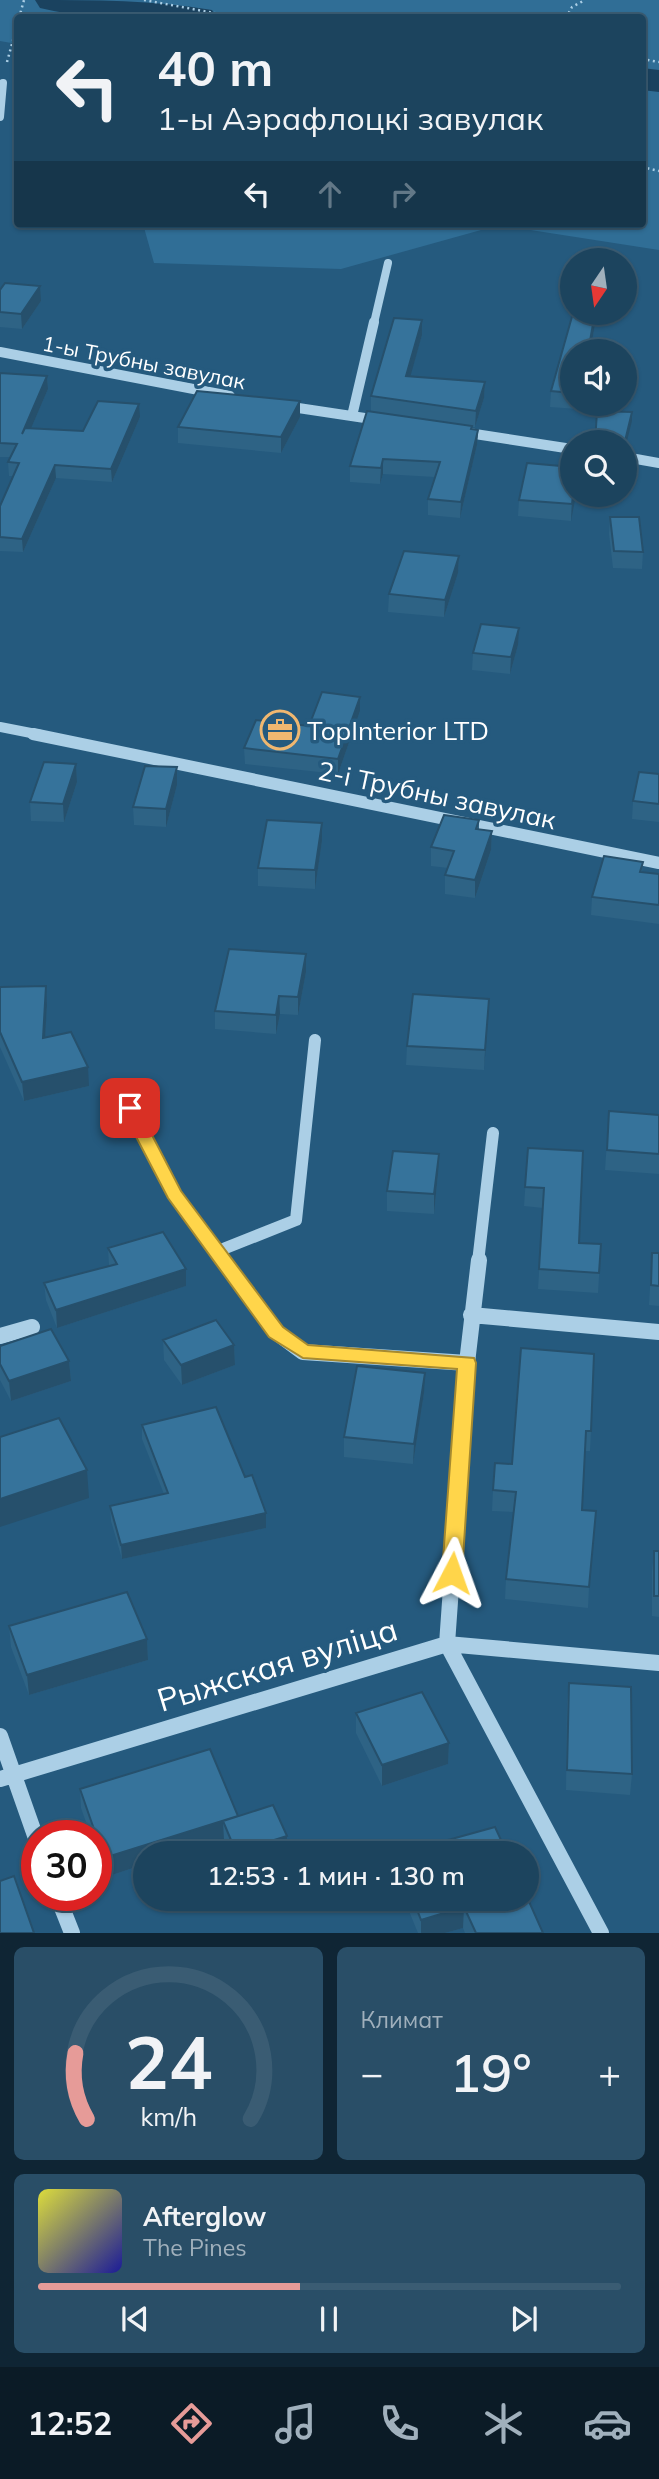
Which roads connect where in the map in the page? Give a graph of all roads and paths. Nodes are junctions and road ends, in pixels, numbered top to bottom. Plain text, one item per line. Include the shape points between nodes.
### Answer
1 (144, 0) edge
2 (585, 0) edge
3 (219, 14) edge
4 (568, 14) edge
5 (14, 33) edge
6 (14, 48) edge
7 (9, 49) junction
8 (3, 83) joint
9 (1, 101) edge
10 (0, 117) edge
11 (388, 263) dead end
12 (0, 352) edge
13 (241, 398) edge
14 (268, 403) edge
15 (352, 416) junction
16 (385, 421) edge
17 (449, 430) edge
18 (560, 447) edge
19 (637, 459) edge
20 (659, 463) edge
21 (0, 727) edge
22 (659, 863) edge
23 (314, 1040) dead end
24 (119, 1086) dead end
25 (493, 1133) dead end
26 (218, 1251) junction
27 (471, 1315) junction
28 (32, 1327) dead end
29 (659, 1332) edge
30 (0, 1336) edge
31 (467, 1363) junction
32 (447, 1644) junction
33 (659, 1663) edge
34 (0, 1736) edge
35 (6, 1777) edge
36 (27, 1820) edge
37 (63, 1911) edge
38 (72, 1933) edge
39 (601, 1933) edge

1 - 3 path
2 - 4 path
5 - 7 path
6 - 7 path
7 - 8 path
8 - 9 street
9 - 10 street
11 - 15 street
12 - 13 street, 1-ы Трубны завулак
14 - 15 street, 1-ы Трубны завулак
15 - 16 street, 1-ы Трубны завулак
17 - 18 street
19 - 20 street
21 - 22 street, 2-і Трубны завулак
23 - 26 street via 296,1220
24 - 26 street via 174,1194
25 - 27 street
26 - 31 street via 276,1332 303,1352
27 - 29 street
27 - 31 street
28 - 30 street
31 - 32 street
32 - 33 street, Рыжская вуліца
32 - 35 street, Рыжская вуліца
32 - 39 street
34 - 35 street
35 - 36 street
37 - 38 street

